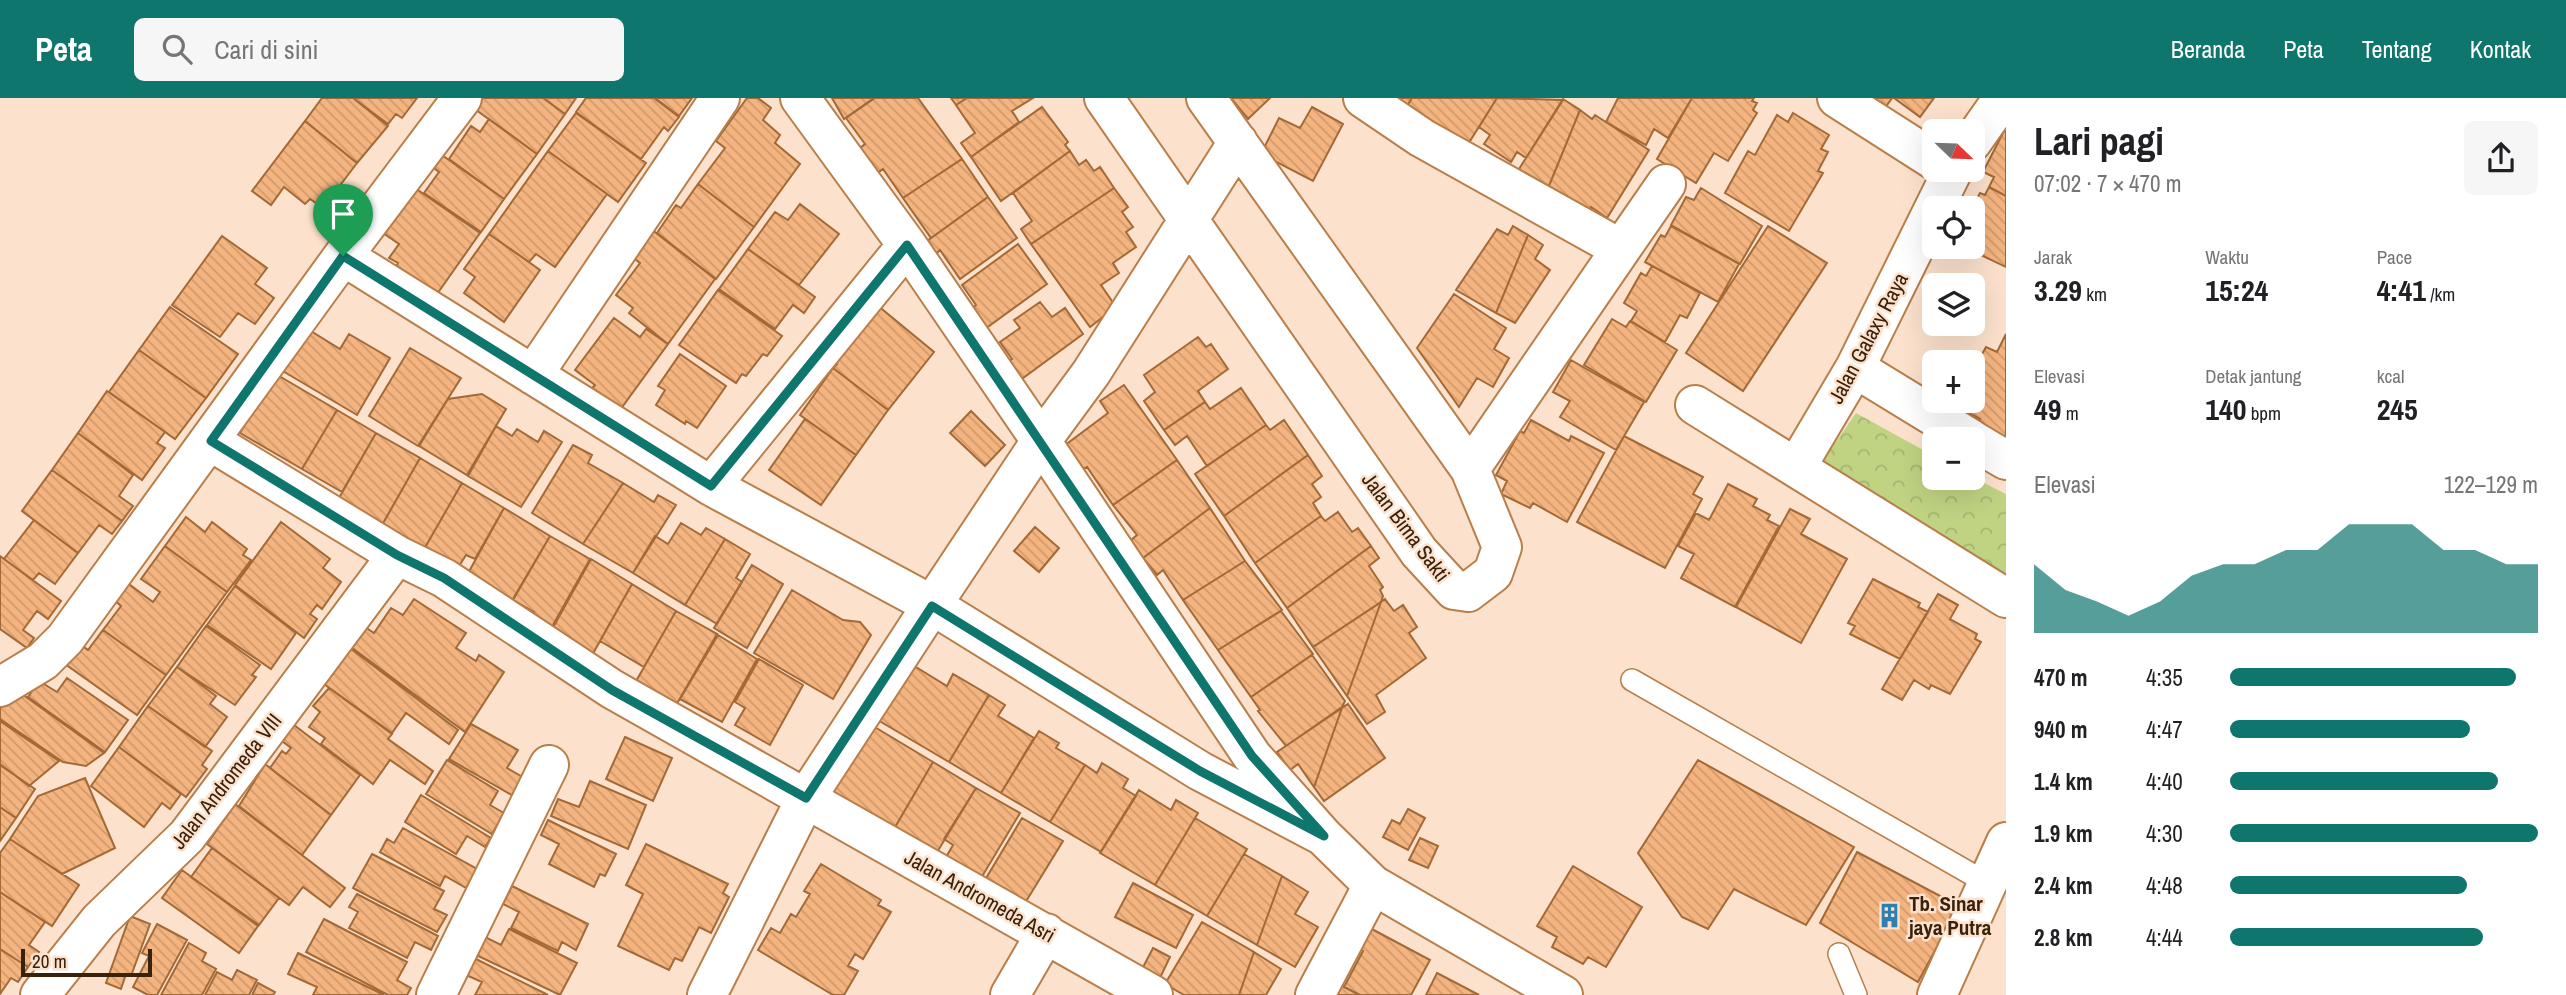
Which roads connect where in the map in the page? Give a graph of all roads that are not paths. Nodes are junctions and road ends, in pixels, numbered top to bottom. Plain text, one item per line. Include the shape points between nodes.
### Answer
1 (462, 98) edge
2 (719, 98) edge
3 (800, 98) edge
4 (1104, 98) edge
5 (1206, 98) edge
6 (1363, 98) edge
7 (1837, 98) edge
8 (2003, 98) edge
9 (1985, 121) edge
10 (1238, 142) junction
11 (1922, 146) edge
12 (1943, 182) edge
13 (1666, 184) dead end
14 (1188, 216) junction
15 (907, 245) junction
16 (1621, 249) junction
17 (343, 256) junction
18 (1855, 368) junction
19 (533, 375) junction
20 (1695, 405) dead end
21 (1951, 427) edge
22 (211, 441) junction
23 (1041, 441) junction
24 (1985, 448) edge
25 (2006, 460) edge
26 (1797, 466) junction
27 (1470, 469) junction
28 (711, 486) junction
29 (397, 555) junction
30 (2006, 598) edge
31 (932, 606) junction
32 (1632, 680) dead end
33 (0, 687) edge
34 (549, 765) dead end
35 (806, 798) junction
36 (1324, 836) junction
37 (2006, 845) edge
38 (1987, 883) junction
39 (1373, 885) junction
40 (1046, 933) junction
41 (1839, 954) dead end
42 (1559, 994) edge
43 (40, 995) edge
44 (436, 995) edge
45 (707, 995) edge
46 (1010, 995) edge
47 (1153, 995) edge
48 (1315, 995) edge
49 (1856, 995) edge
50 (1937, 995) edge

1 - 17 street
2 - 19 street
3 - 15 street
4 - 14 street, Jalan Bima Sakti
5 - 10 street, Jalan Bima Sakti
6 - 16 street via 1422,138
7 - 11 street
8 - 9 street, Jalan Galaxy Raya
10 - 14 street
10 - 27 street, Jalan Bima Sakti
12 - 18 street, Jalan Galaxy Raya
13 - 16 street
14 - 23 street via 1091,373
14 - 27 street, Jalan Bima Sakti via 1419,552 1454,590 1468,592 1493,573 1502,547
15 - 23 street
15 - 28 street
16 - 27 street
17 - 19 street
17 - 22 street
18 - 21 street
18 - 26 street, Jalan Galaxy Raya
19 - 28 street
20 - 26 street
22 - 29 street, Jalan Andromeda Asri
22 - 33 street via 65,639 37,666
23 - 31 street
23 - 36 street via 1252,756
24 - 25 street
26 - 30 street
28 - 31 street
29 - 35 street, Jalan Andromeda Asri via 444,578 612,690
29 - 43 street, Jalan Andromeda VIII via 187,836 99,921
31 - 35 street
31 - 36 street via 1200,771
32 - 38 lane
34 - 44 street
35 - 40 street, Jalan Andromeda Asri
35 - 45 street
36 - 39 street
37 - 38 street
38 - 50 street
39 - 42 street
39 - 48 street
40 - 46 street
40 - 47 street, Jalan Andromeda Asri
41 - 49 lane

